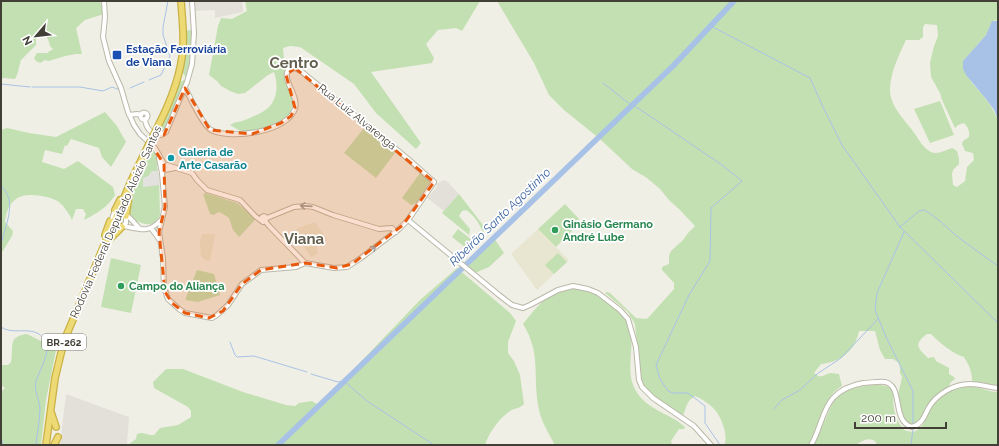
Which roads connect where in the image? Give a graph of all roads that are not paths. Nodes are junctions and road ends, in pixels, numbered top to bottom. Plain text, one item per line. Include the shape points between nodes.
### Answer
1 (104, 1) edge
2 (181, 1) edge
3 (192, 1) edge
4 (185, 88) junction
5 (129, 115) junction
6 (163, 168) junction
7 (131, 181) junction
8 (117, 210) junction
9 (251, 211) junction
10 (126, 216) junction
11 (162, 218) junction
12 (265, 219) junction
13 (408, 220) junction
14 (112, 223) junction
15 (122, 226) junction
16 (270, 227) junction
17 (139, 228) junction
18 (151, 228) junction
19 (396, 232) junction
20 (160, 244) junction
21 (104, 246) junction
22 (305, 263) junction
23 (998, 388) edge
24 (50, 411) junction
25 (56, 427) dead end
26 (58, 437) dead end
27 (46, 445) edge
28 (54, 445) edge
29 (711, 445) edge
30 (811, 445) edge

1 - 5 street via 103,41 122,88
2 - 7 highway, Rodovia Federal Deputado Aloízio Santos, bridge via 181,68 169,103
3 - 4 street via 193,51
4 - 5 street via 164,134 151,132 141,115
4 - 13 street, Rua Luiz Alvarenga via 211,130 229,134 255,133 281,123 291,116 295,100 286,75 288,70 295,68 302,72 434,182
5 - 6 street via 137,129 155,148
6 - 9 street via 167,165 192,173 207,190 240,200
6 - 11 street via 165,208
7 - 8 highway, Rodovia Federal Deputado Aloízio Santos
7 - 10 highway
8 - 10 street
8 - 14 highway, Rodovia Federal Deputado Aloízio Santos
9 - 12 street
9 - 16 street
10 - 15 street via 127,221
10 - 17 street
11 - 18 street
11 - 20 street
12 - 16 street
19 -> 12 street via 392,228 379,229 306,206 288,209
13 - 19 street
13 - 29 street via 512,305 523,308 558,290 573,286 588,288 598,293 628,319 636,347 638,376 642,388 694,426
14 - 15 street
14 - 21 highway, Rodovia Federal Deputado Aloízio Santos via 104,239
15 - 17 street
15 - 21 highway
16 - 22 street
17 - 18 street
18 - 20 street
22 -> 19 street via 334,268 347,267
20 - 22 street via 164,288 168,299 185,313 209,318 223,311 242,284 261,270 296,267
21 - 24 highway, Rodovia Federal Deputado Aloízio Santos / BR-262 via 64,341
23 - 30 street via 970,384 952,388 940,395 931,404 921,422 912,427 904,422 894,390 888,383 847,387 832,399
24 - 25 highway
24 - 27 highway, Rodovia Federal Deputado Aloízio Santos / BR-262
26 - 28 highway

